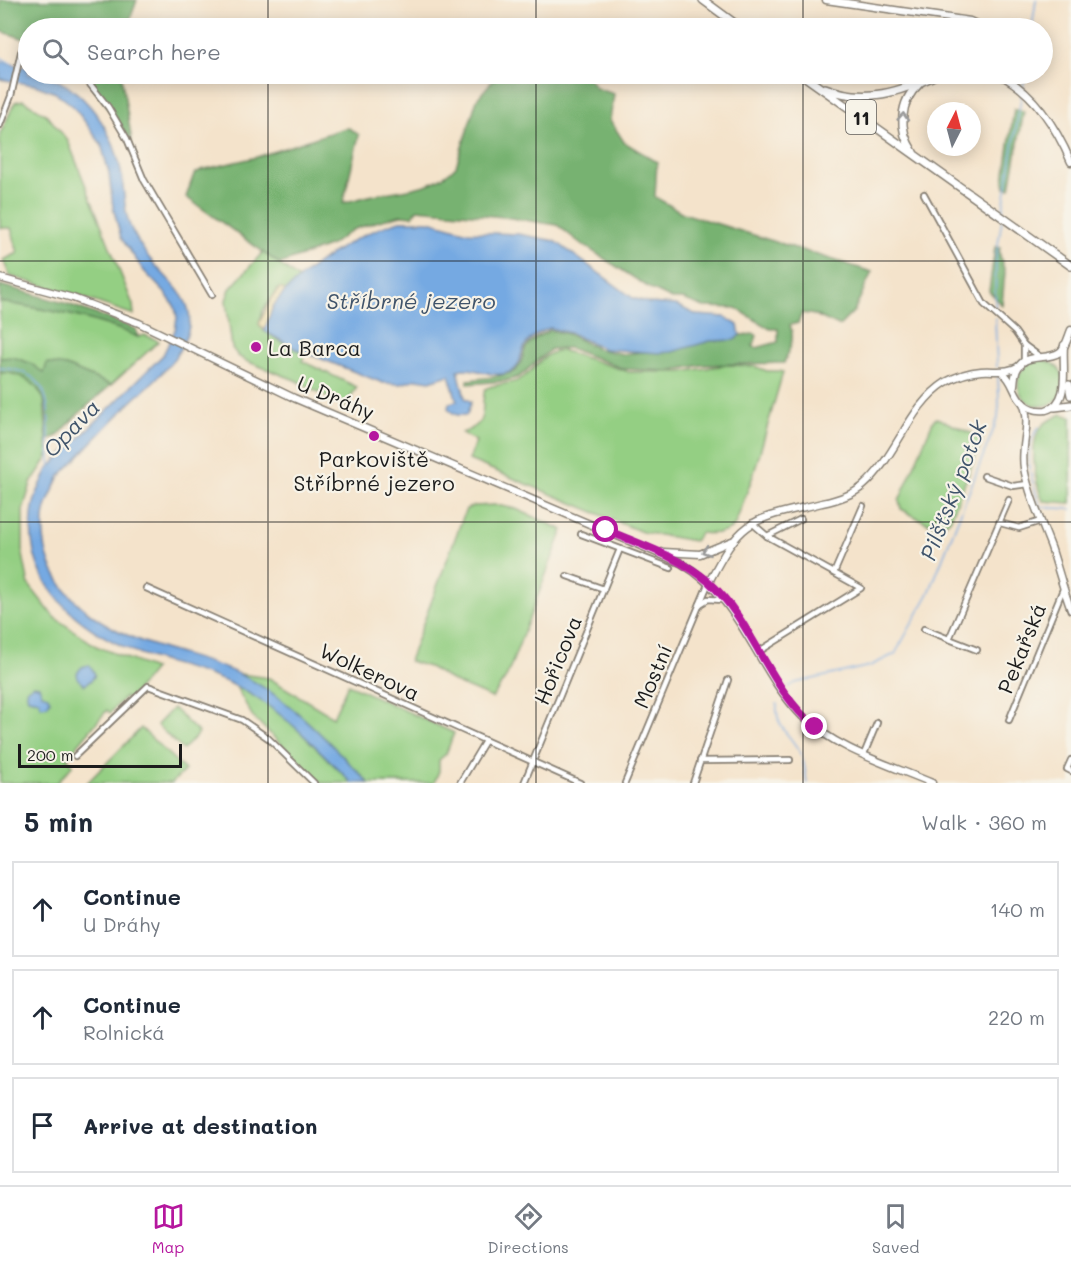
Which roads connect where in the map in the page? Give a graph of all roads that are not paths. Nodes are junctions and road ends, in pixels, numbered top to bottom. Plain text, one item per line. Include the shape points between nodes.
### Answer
1 (703, 0) edge
2 (826, 0) edge
3 (727, 18) edge
4 (947, 18) edge
5 (18, 63) edge
6 (89, 84) edge
7 (816, 84) edge
8 (818, 84) edge
9 (913, 84) edge
10 (921, 84) edge
11 (1013, 84) edge
12 (0, 125) edge
13 (919, 158) junction
14 (1071, 162) edge
15 (924, 194) dead end
16 (1070, 266) edge
17 (0, 278) edge
18 (212, 295) dead end
19 (1071, 330) edge
20 (1024, 345) junction
21 (1064, 345) junction
22 (1042, 356) junction
23 (1022, 364) junction
24 (1066, 372) junction
25 (1003, 373) junction
26 (1014, 385) junction
27 (1069, 385) junction
28 (1071, 395) edge
29 (1023, 403) junction
30 (1071, 405) edge
31 (1055, 407) junction
32 (1042, 410) junction
33 (1027, 425) junction
34 (984, 476) dead end
35 (1028, 484) junction
36 (1009, 501) dead end
37 (863, 506) dead end
38 (801, 519) dead end
39 (1041, 521) junction
40 (752, 523) junction
41 (1000, 523) junction
42 (581, 534) dead end
43 (767, 536) junction
44 (732, 541) junction
45 (620, 549) junction
46 (657, 551) junction
47 (671, 568) dead end
48 (834, 573) junction
49 (567, 576) dead end
50 (709, 582) junction
51 (147, 588) dead end
52 (1063, 588) junction
53 (604, 590) junction
54 (725, 601) junction
55 (700, 604) junction
56 (1071, 610) edge
57 (924, 629) dead end
58 (949, 639) junction
59 (977, 650) dead end
60 (758, 652) junction
61 (728, 680) dead end
62 (1010, 720) dead end
63 (877, 723) dead end
64 (485, 741) junction
65 (864, 754) junction
66 (75, 756) dead end
67 (790, 760) dead end
68 (1071, 760) edge
69 (700, 761) junction
70 (534, 762) junction
71 (1071, 771) edge
72 (314, 783) edge
73 (460, 783) edge
74 (524, 783) edge
75 (580, 783) edge
76 (625, 783) edge
77 (693, 783) edge
78 (932, 783) edge

1 - 3 main road
2 - 4 street
5 - 12 street
6 - 18 street via 127,139 144,180
7 - 13 main road, 11
8 - 9 main road via 861,96 888,94
13 -> 10 main road via 906,139 903,116 909,95
11 - 14 street via 1027,94 1050,123
13 - 16 main road, 11
15 - 20 street via 978,295
17 - 46 street, U Dráhy via 73,298 143,325 294,398
19 - 21 street
20 - 22 street
20 - 23 street
21 - 22 street via 1058,353
21 - 24 street
22 - 23 street
22 - 24 street via 1058,361
23 - 25 street
23 - 26 street
24 - 27 street
25 - 26 street
25 - 40 street, U Dráhy via 969,373 938,389 920,408 879,468 849,495
26 - 29 street
27 - 28 main road
27 - 31 street
29 - 32 street
29 - 33 street, Pekařská
30 - 31 main road
31 - 32 street
32 - 33 street
33 - 35 street, Pekařská via 1023,466
34 - 35 street via 1013,486
35 - 39 street, Pekařská
36 - 41 street
37 - 48 street
38 - 43 street
39 - 41 street via 1019,528
39 - 52 street, Pekařská
40 - 43 street
40 - 44 street, U Dráhy
41 - 58 street
42 - 45 street
43 - 48 street
44 -> 46 street, U Dráhy via 700,554
44 - 50 street, U Dráhy
45 - 47 street
45 - 53 street, Hořicova
46 - 50 street, U Dráhy
48 - 60 street via 861,588
49 - 53 street
50 - 54 street
50 - 55 street, Mostní
51 - 64 street, Wolkerova
52 - 56 street, Pekařská
52 - 62 street, Pekařská
53 - 70 street, Hořicova
54 - 55 street via 711,599
54 - 60 street
55 - 76 street, Mostní
57 - 58 street
58 - 59 street
60 - 65 street via 807,721
61 - 69 street
63 - 65 street
64 - 70 street, Wolkerova
64 - 73 street
65 - 78 street
66 - 72 street via 148,686 242,720 268,738
67 - 69 street
68 - 71 street via 1067,769
69 - 77 street
70 - 74 street, Hořicova
70 - 75 street, Wolkerova

